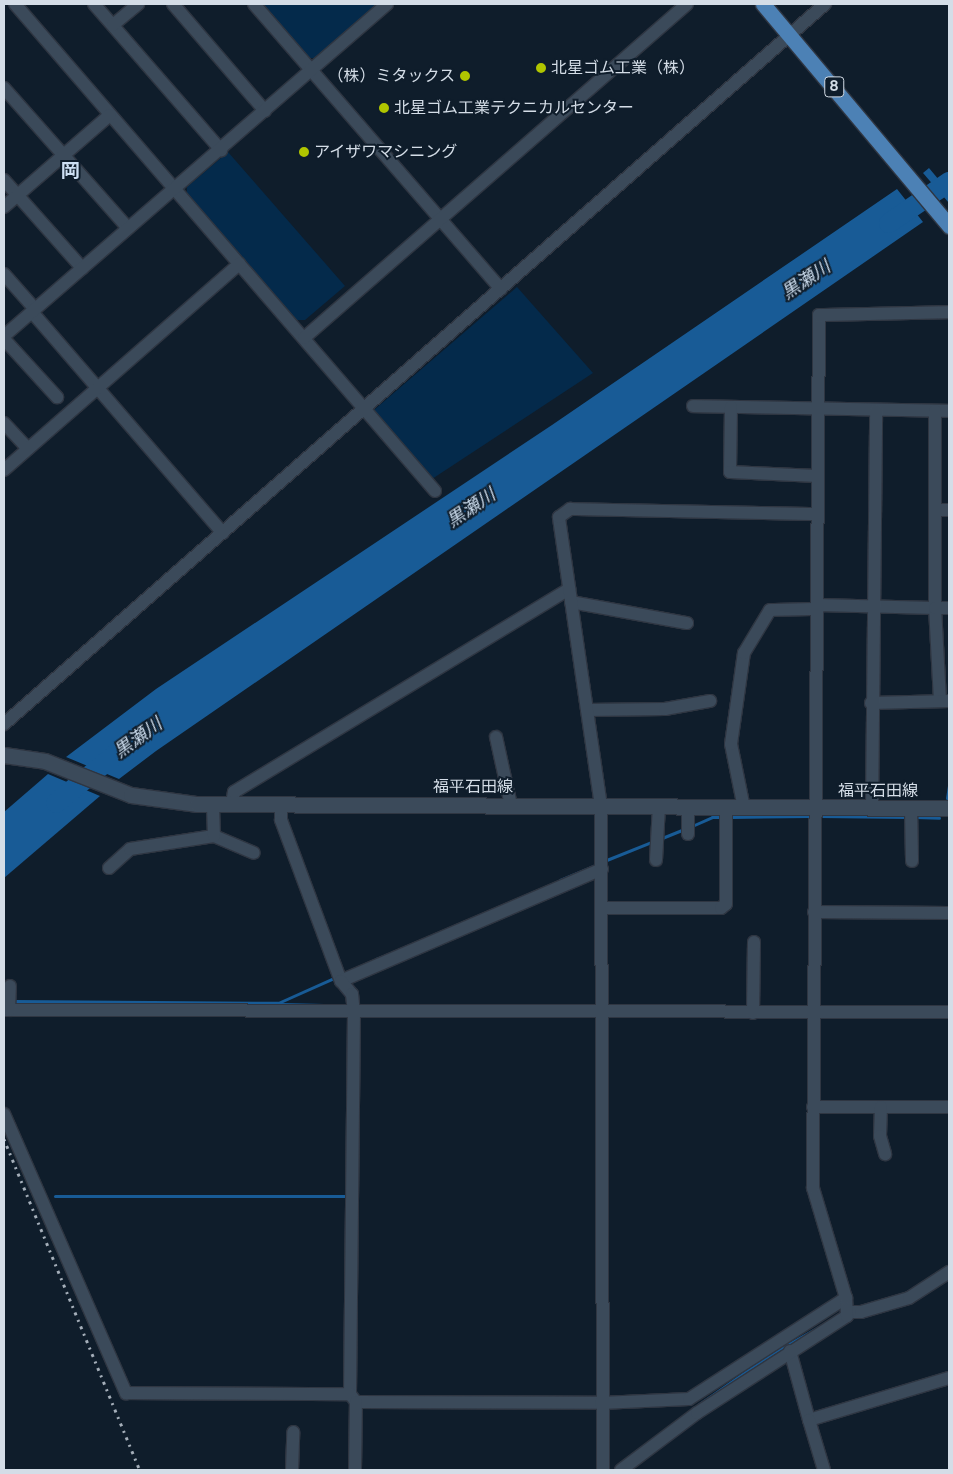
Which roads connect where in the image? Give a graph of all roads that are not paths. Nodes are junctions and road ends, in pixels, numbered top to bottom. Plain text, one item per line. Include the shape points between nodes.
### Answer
1 (15, 4) edge
2 (94, 4) edge
3 (138, 4) edge
4 (173, 4) edge
5 (254, 4) edge
6 (387, 4) edge
7 (687, 4) edge
8 (763, 4) edge
9 (825, 4) edge
10 (113, 25) junction
11 (789, 35) junction
12 (312, 70) junction
13 (4, 88) edge
14 (265, 111) junction
15 (110, 115) junction
16 (221, 150) junction
17 (64, 155) junction
18 (4, 180) edge
19 (174, 190) junction
20 (17, 196) junction
21 (4, 207) edge
22 (440, 221) junction
23 (946, 223) edge
24 (128, 228) junction
25 (238, 264) junction
26 (82, 268) junction
27 (4, 274) edge
28 (501, 289) junction
29 (34, 310) junction
30 (949, 312) edge
31 (4, 337) edge
32 (304, 338) junction
33 (97, 389) junction
34 (57, 397) dead end
35 (693, 406) dead end
36 (731, 407) junction
37 (365, 409) junction
38 (818, 410) junction
39 (876, 410) junction
40 (935, 411) junction
41 (949, 411) edge
42 (4, 423) edge
43 (28, 449) junction
44 (4, 470) edge
45 (817, 476) junction
46 (435, 491) dead end
47 (935, 510) junction
48 (949, 510) edge
49 (816, 514) junction
50 (223, 533) junction
51 (569, 589) junction
52 (571, 602) junction
53 (872, 606) junction
54 (818, 607) junction
55 (935, 608) junction
56 (949, 608) edge
57 (687, 623) dead end
58 (945, 700) edge
59 (710, 701) dead end
60 (871, 703) junction
61 (587, 710) junction
62 (4, 724) edge
63 (496, 737) dead end
64 (4, 755) edge
65 (213, 804) junction
66 (232, 804) junction
67 (282, 804) junction
68 (511, 805) junction
69 (600, 806) junction
70 (660, 807) junction
71 (688, 808) junction
72 (726, 808) junction
73 (744, 808) junction
74 (814, 808) junction
75 (872, 808) junction
76 (910, 808) junction
77 (949, 808) edge
78 (688, 834) dead end
79 (214, 836) junction
80 (254, 852) dead end
81 (656, 860) dead end
82 (912, 861) dead end
83 (109, 868) dead end
84 (602, 869) junction
85 (602, 908) junction
86 (814, 912) junction
87 (949, 913) edge
88 (754, 942) dead end
89 (341, 981) junction
90 (10, 986) dead end
91 (7, 1010) edge
92 (354, 1012) junction
93 (601, 1012) junction
94 (949, 1012) edge
95 (753, 1013) junction
96 (815, 1013) junction
97 (813, 1107) junction
98 (881, 1107) junction
99 (949, 1107) edge
100 (4, 1114) edge
101 (885, 1154) dead end
102 (949, 1272) edge
103 (846, 1298) junction
104 (847, 1312) junction
105 (790, 1351) junction
106 (949, 1378) edge
107 (353, 1398) junction
108 (601, 1403) junction
109 (809, 1420) junction
110 (293, 1432) dead end
111 (292, 1470) edge
112 (355, 1470) edge
113 (603, 1470) edge
114 (621, 1470) edge
115 (824, 1470) edge

1 - 15 street
2 - 10 street
3 - 10 street
4 - 14 street
5 - 12 street
6 - 12 street
7 - 22 street
8 - 11 highway, 8
9 - 11 street
10 - 16 street
11 - 23 highway, 8
11 - 28 street
12 - 14 street
12 - 22 street
13 - 17 street
14 - 16 street
15 - 17 street
15 - 19 street
16 - 19 street
17 - 20 street
17 - 24 street
18 - 20 street
19 - 24 street
19 - 25 street
20 - 21 street
20 - 26 street
22 - 28 street
22 - 32 street
24 - 26 street
25 - 32 street
25 - 33 street
26 - 29 street
27 - 29 street
28 - 37 street
29 - 31 street
29 - 33 street
30 - 38 street via 818,315
31 - 34 street
32 - 37 street
33 - 43 street
33 - 50 street
35 - 36 street
36 - 38 street
36 - 45 street via 730,472
37 - 46 street
37 - 50 street
38 - 39 street
38 - 45 street
39 - 40 street
39 - 53 street
40 - 41 street
40 - 47 street
42 - 43 street
43 - 44 street
45 - 49 street
47 - 48 street
47 - 55 street
49 - 51 street via 570,508 559,516
49 - 54 street
50 - 62 street
51 - 52 street
51 - 66 street via 234,792
52 - 57 street
52 - 61 street
53 - 54 street
53 - 55 street
53 - 60 street
54 - 73 street via 770,610 744,654 731,744
54 - 74 street
55 - 56 street
55 - 58 street
58 - 60 street
59 - 61 street via 665,709
60 - 75 street
61 - 69 street
63 - 68 street
64 - 65 main road, 福平石田線 via 45,761 130,794 167,802
65 - 66 main road, 福平石田線
65 - 79 street
66 - 67 main road, 福平石田線
67 - 68 main road, 福平石田線
67 - 89 street via 281,820
68 - 69 main road, 福平石田線
69 - 70 main road, 福平石田線
69 - 84 street
70 - 71 main road, 福平石田線
70 - 81 street
71 - 72 main road, 福平石田線
71 - 78 street
72 - 73 main road, 福平石田線
72 - 85 street via 726,904 721,908
73 - 74 main road, 福平石田線
74 - 75 main road, 福平石田線
74 - 86 street
75 - 76 main road, 福平石田線
76 - 77 main road, 福平石田線
76 - 82 street
79 - 80 street
79 - 83 street via 130,849
84 - 85 street
84 - 89 street
85 - 93 street
86 - 87 street
86 - 96 street
88 - 95 street
89 - 92 street via 352,994
90 - 91 street
91 - 92 street
92 - 93 street
92 - 107 street
93 - 95 street
93 - 108 street
94 - 96 street
95 - 96 street
96 - 97 street
97 - 98 street
97 - 103 street via 813,1188
98 - 99 street
98 - 101 street via 880,1136
100 - 107 street via 126,1393
102 - 104 street via 909,1298 861,1312
103 - 104 street
103 - 108 street via 689,1399
104 - 105 street via 847,1316
105 - 109 street
105 - 114 street via 697,1412
106 - 109 street
107 - 108 street
107 - 112 street
108 - 113 street
109 - 115 street
110 - 111 street

